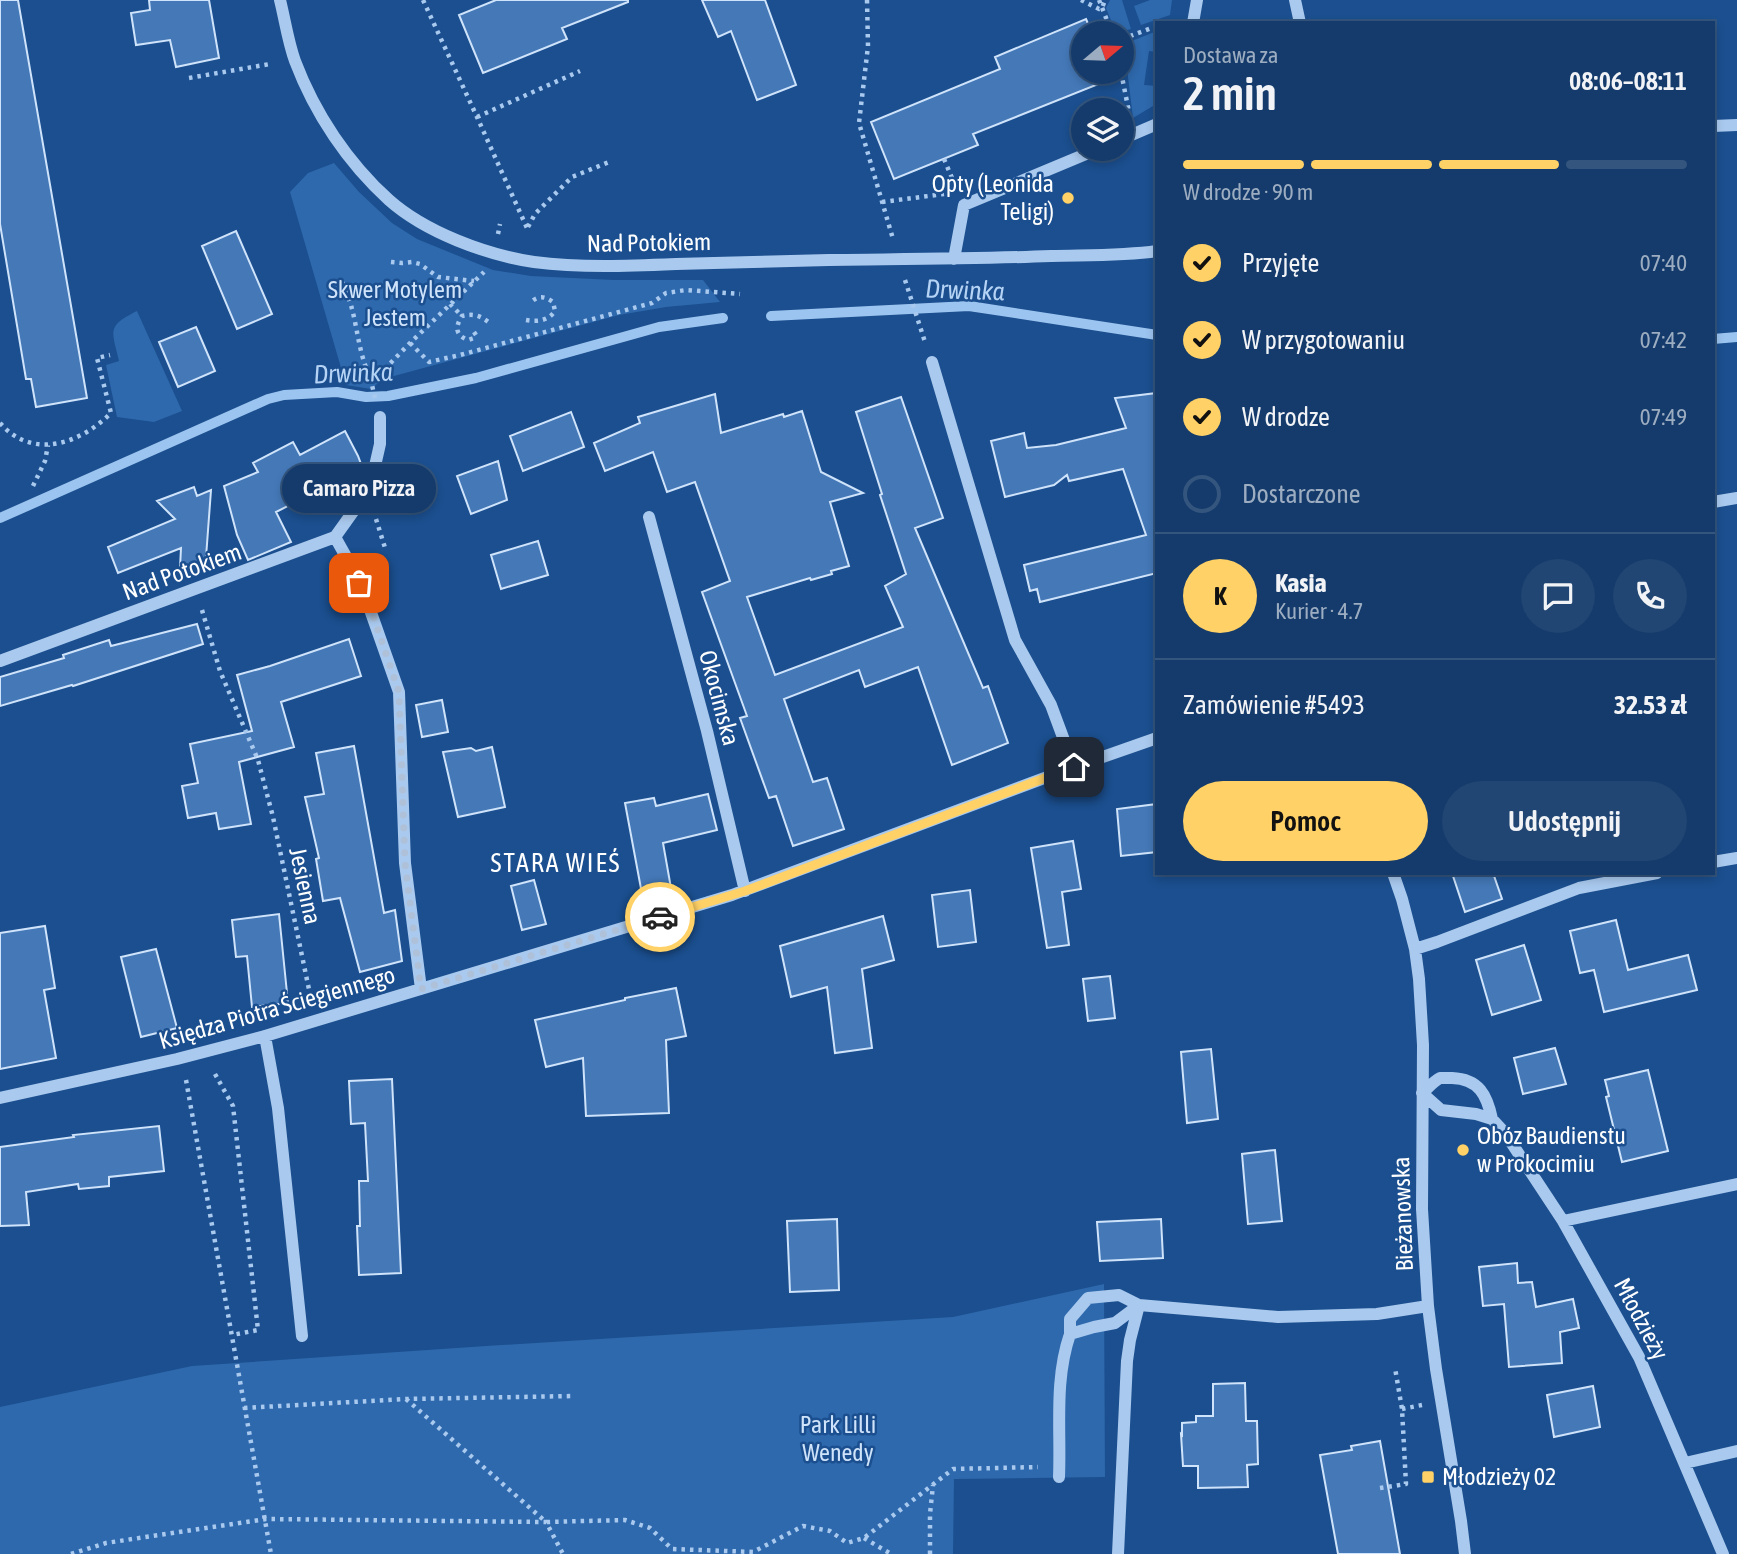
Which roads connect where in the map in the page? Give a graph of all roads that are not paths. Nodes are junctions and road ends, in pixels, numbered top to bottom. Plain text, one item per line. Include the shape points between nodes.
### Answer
1 (280, 0) edge
2 (1197, 0) edge
3 (1295, 0) edge
4 (1193, 21) edge
5 (1300, 21) edge
6 (1737, 124) edge
7 (1155, 125) edge
8 (1715, 126) edge
9 (1134, 133) edge
10 (1071, 160) edge
11 (1155, 251) edge
12 (954, 259) junction
13 (932, 362) road end
14 (380, 417) dead end
15 (1737, 498) edge
16 (1715, 502) edge
17 (649, 517) dead end
18 (335, 537) junction
19 (0, 661) edge
20 (1155, 739) edge
21 (1074, 767) junction
22 (1737, 858) edge
23 (1715, 862) edge
24 (1394, 875) edge
25 (1647, 875) edge
26 (745, 891) junction
27 (1415, 949) junction
28 (421, 989) junction
29 (265, 1036) junction
30 (1422, 1093) junction
31 (0, 1098) edge
32 (1492, 1119) junction
33 (1737, 1184) edge
34 (1563, 1221) junction
35 (1139, 1304) junction
36 (1428, 1306) junction
37 (1070, 1334) junction
38 (302, 1336) dead end
39 (1737, 1451) edge
40 (1685, 1462) junction
41 (1059, 1472) road end
42 (1118, 1554) edge
43 (1465, 1554) edge
44 (1723, 1554) edge

1 - 12 street, Nad Potokiem via 296,63 311,99 347,156 390,201 454,239 494,253 564,264
2 - 4 street
3 - 5 street
6 - 8 street
7 - 9 street
10 - 12 street via 964,205
11 - 12 street, Nad Potokiem
13 - 21 street via 1015,640 1051,705
14 - 18 street via 380,444 370,488
15 - 16 street
17 - 26 street, Okocimska
18 - 19 street, Nad Potokiem
18 - 28 street via 369,604 399,692 405,863
20 - 21 street, Księdza Piotra Ściegiennego
21 - 26 street, Księdza Piotra Ściegiennego
22 - 23 street
24 - 27 street, Bieżanowska
25 - 27 street via 1579,888
26 - 28 street, Księdza Piotra Ściegiennego
27 - 30 street, Bieżanowska via 1422,1012
28 - 29 street, Księdza Piotra Ściegiennego
29 - 31 street, Księdza Piotra Ściegiennego
29 - 38 street via 278,1108
30 - 32 street via 1441,1110
30 - 32 street, Młodzieży via 1440,1078 1470,1082 1489,1101
30 - 36 street, Bieżanowska
32 - 34 street, Młodzieży
33 - 34 street
34 - 40 street, Młodzieży via 1639,1357
35 - 36 street via 1278,1317 1377,1314
35 - 37 street via 1115,1323
35 - 37 street via 1119,1295 1088,1298 1070,1319
35 - 42 street via 1127,1362
36 - 43 street, Bieżanowska
37 - 41 street via 1059,1394
39 - 40 street
40 - 44 street, Młodzieży

